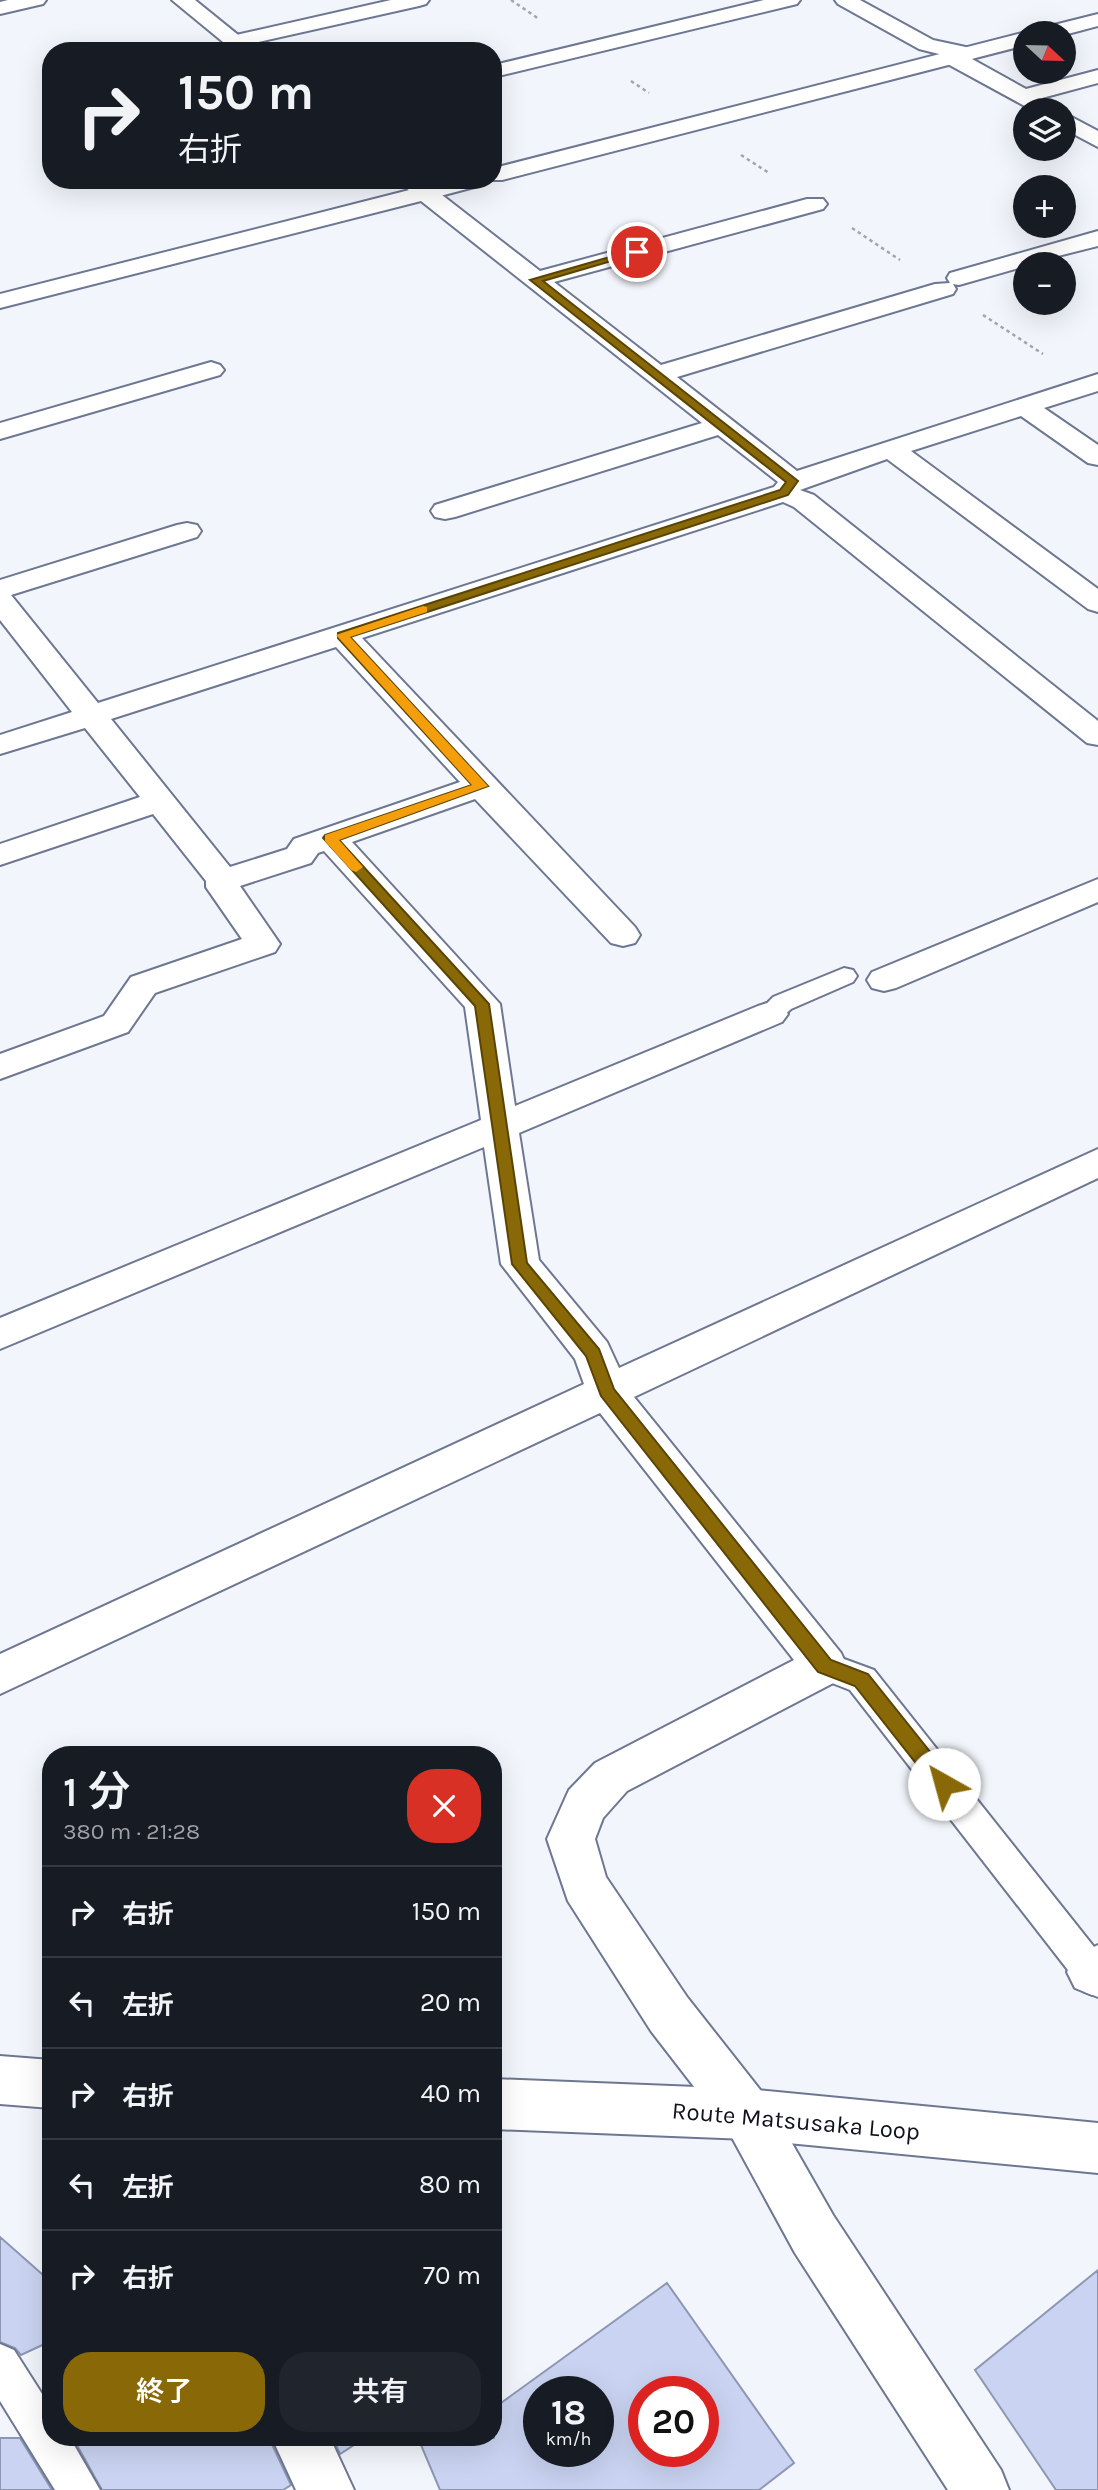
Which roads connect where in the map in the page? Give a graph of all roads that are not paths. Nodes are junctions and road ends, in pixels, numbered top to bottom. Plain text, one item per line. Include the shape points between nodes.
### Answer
1 (36, 0) edge
2 (182, 0) edge
3 (419, 0) edge
4 (790, 0) edge
5 (845, 0) edge
6 (0, 8) edge
7 (1098, 20) edge
8 (1076, 25) edge
9 (1013, 41) edge
10 (237, 42) edge
11 (257, 42) edge
12 (960, 55) junction
13 (502, 69) edge
14 (1098, 76) edge
15 (1025, 96) junction
16 (1028, 98) edge
17 (1076, 127) edge
18 (1098, 140) edge
19 (502, 173) edge
20 (410, 189) edge
21 (420, 189) edge
22 (815, 204) road end
23 (1098, 238) edge
24 (535, 280) junction
25 (0, 302) edge
26 (211, 370) dead end
27 (657, 375) junction
28 (1093, 383) edge
29 (1024, 406) junction
30 (723, 425) junction
31 (0, 431) edge
32 (891, 449) junction
33 (1098, 457) edge
34 (788, 487) junction
35 (445, 511) dead end
36 (187, 531) dead end
37 (0, 589) edge
38 (0, 601) edge
39 (1098, 603) edge
40 (342, 635) junction
41 (92, 716) junction
42 (1098, 736) edge
43 (0, 745) edge
44 (481, 786) junction
45 (159, 801) junction
46 (330, 838) junction
47 (0, 855) edge
48 (223, 880) junction
49 (1098, 890) edge
50 (623, 936) dead end
51 (844, 976) dead end
52 (884, 980) dead end
53 (770, 1014) joint
54 (0, 1067) edge
55 (500, 1128) junction
56 (1098, 1162) edge
57 (0, 1334) edge
58 (607, 1392) junction
59 (825, 1666) junction
60 (0, 1675) edge
61 (1096, 1973) edge
62 (0, 2080) edge
63 (42, 2083) edge
64 (502, 2104) edge
65 (747, 2114) junction
66 (1098, 2148) edge
67 (0, 2364) edge
68 (42, 2431) edge
69 (51, 2446) edge
70 (304, 2446) edge
71 (79, 2490) edge
72 (327, 2490) edge
73 (981, 2490) edge

1 - 6 street
2 - 10 street
3 - 11 street
4 - 13 street
5 - 12 street via 926,46
7 - 8 street
9 - 12 street
12 - 15 street
12 - 19 street
14 - 15 street
15 - 16 street
17 - 18 street
20 - 25 street
21 - 24 street
22 - 24 street
23 - 27 street
24 - 27 street
26 - 31 street
27 - 30 street
28 - 29 street
29 - 32 street
29 - 33 street
30 - 34 street
30 - 35 street
32 - 34 street
32 - 39 street
34 - 40 street
34 - 42 street
36 - 37 street
38 - 41 street
40 - 41 street
40 - 44 street
41 - 43 street
41 - 45 street
44 - 46 street
44 - 50 street
45 - 47 street
45 - 48 street
46 - 48 street via 306,846 299,856
46 - 55 street via 482,1004
48 - 54 street via 223,887 263,944 144,985 116,1024
49 - 52 street
51 - 53 lane via 782,1003
53 - 55 street
55 - 57 street
55 - 58 street via 520,1264 593,1353
56 - 58 street
58 - 59 street
58 - 60 street
59 - 61 lane via 862,1680
59 - 65 street via 611,1777 585,1805 571,1839 586,1886 669,2014
62 - 63 street
64 - 65 street, Route Matsusaka Loop
65 - 66 street, Route Matsusaka Loop
65 - 73 street via 814,2234
67 - 68 lane
69 - 71 lane
70 - 72 street

